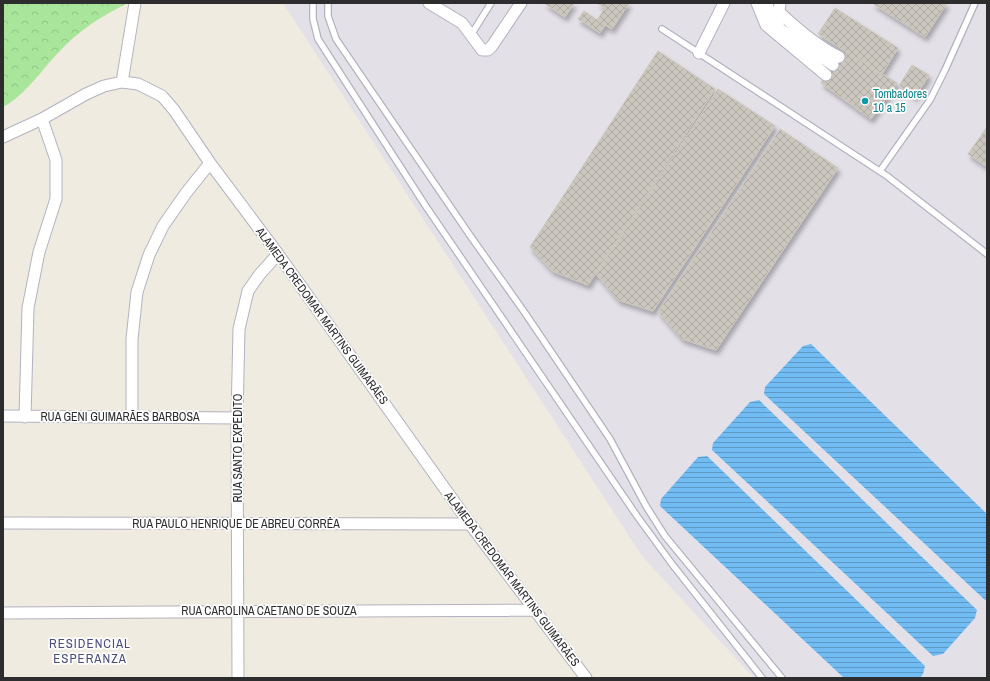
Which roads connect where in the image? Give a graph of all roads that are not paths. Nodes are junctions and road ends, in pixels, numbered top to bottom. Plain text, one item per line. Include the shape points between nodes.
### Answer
1 (135, 3) edge
2 (313, 3) edge
3 (328, 3) edge
4 (429, 3) edge
5 (491, 3) edge
6 (521, 3) edge
7 (724, 3) edge
8 (757, 3) edge
9 (768, 3) edge
10 (780, 3) edge
11 (975, 3) edge
12 (662, 30) dead end
13 (471, 35) junction
14 (699, 54) junction
15 (826, 75) dead end
16 (122, 82) junction
17 (42, 119) junction
18 (3, 137) edge
19 (210, 163) junction
20 (880, 171) junction
21 (278, 254) junction
22 (987, 254) edge
23 (3, 416) edge
24 (25, 417) junction
25 (132, 417) junction
26 (237, 418) junction
27 (3, 523) edge
28 (238, 524) junction
29 (470, 524) junction
30 (535, 610) junction
31 (237, 611) junction
32 (3, 613) edge
33 (238, 678) edge
34 (586, 678) edge
35 (762, 678) edge
36 (782, 678) edge

1 - 16 street
2 - 35 lane via 313,19 318,39 425,205 637,516
3 - 36 lane via 328,16 336,40 610,439 665,536
4 - 13 street via 462,23
5 - 13 lane
6 - 13 street via 488,50 482,50
7 - 14 street
8 - 15 street via 766,25
9 - 10 street via 767,6 780,29 836,61 779,12
11 - 20 lane via 930,100
12 - 14 lane
14 - 20 lane
16 - 17 street, ALAMEDA CREDOMAR MARTINS GUIMARÃES via 86,94
16 - 19 street, ALAMEDA CREDOMAR MARTINS GUIMARÃES via 138,84 162,96
17 - 18 street, ALAMEDA CREDOMAR MARTINS GUIMARÃES
17 - 24 street via 56,160 56,199 39,252 28,308
19 - 21 street, ALAMEDA CREDOMAR MARTINS GUIMARÃES
19 - 25 street via 163,226 149,255 137,292 132,339
20 - 22 lane
21 - 26 street, RUA SANTO EXPEDITO via 248,291 239,329
21 - 29 street, ALAMEDA CREDOMAR MARTINS GUIMARÃES
23 - 24 street, RUA GENI GUIMARÃES BARBOSA
24 - 25 street, RUA GENI GUIMARÃES BARBOSA
25 - 26 street, RUA GENI GUIMARÃES BARBOSA
26 - 28 street, RUA SANTO EXPEDITO
27 - 28 street, RUA PAULO HENRIQUE DE ABREU CORRÊA
28 - 29 street, RUA PAULO HENRIQUE DE ABREU CORRÊA
28 - 31 street, RUA SANTO EXPEDITO
29 - 30 street, ALAMEDA CREDOMAR MARTINS GUIMARÃES
30 - 31 street, RUA CAROLINA CAETANO DE SOUZA
30 - 34 street, ALAMEDA CREDOMAR MARTINS GUIMARÃES
31 - 32 street, RUA CAROLINA CAETANO DE SOUZA
31 - 33 street, RUA SANTO EXPEDITO

